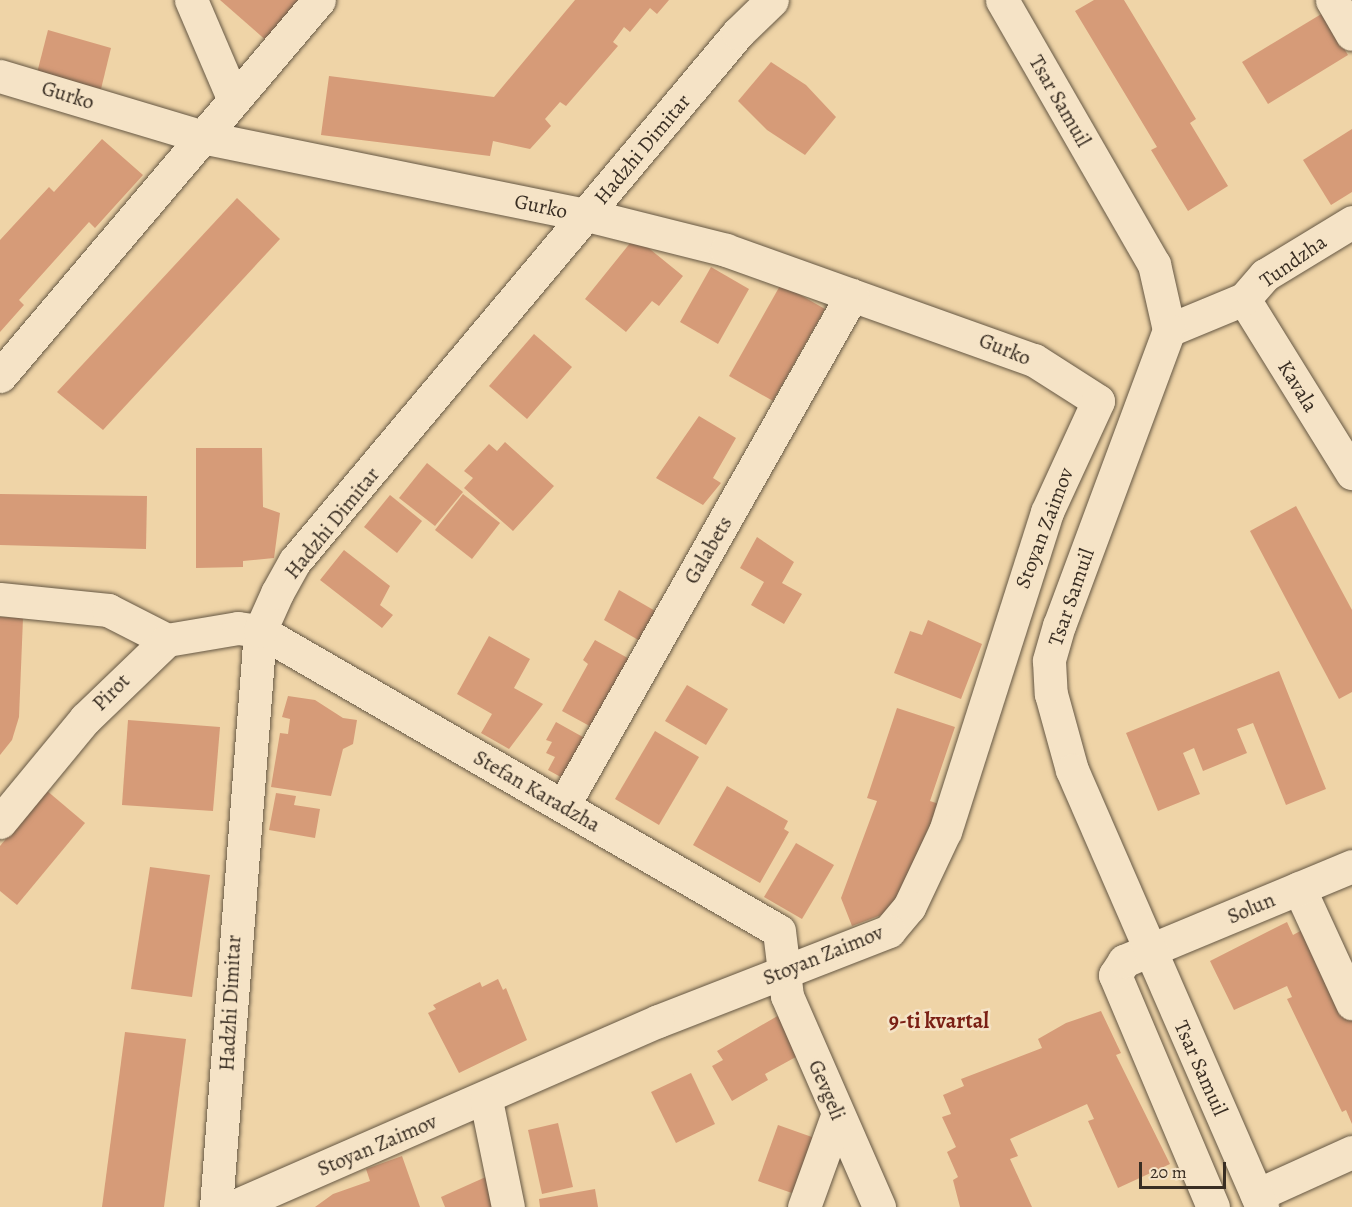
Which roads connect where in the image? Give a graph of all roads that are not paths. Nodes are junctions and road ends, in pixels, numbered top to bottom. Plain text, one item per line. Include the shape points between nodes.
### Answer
1 (191, 0) edge
2 (319, 0) edge
3 (752, 0) edge
4 (772, 0) edge
5 (1002, 0) edge
6 (1332, 0) edge
7 (738, 33) junction
8 (1352, 34) edge
9 (0, 76) edge
10 (233, 98) junction
11 (207, 138) junction
12 (587, 215) junction
13 (1352, 222) edge
14 (852, 295) junction
15 (1244, 299) junction
16 (1169, 330) junction
17 (0, 376) edge
18 (1098, 401) joint
19 (1352, 473) edge
20 (0, 599) edge
21 (260, 631) junction
22 (167, 640) junction
23 (563, 806) junction
24 (0, 822) edge
25 (1352, 866) edge
26 (1299, 888) junction
27 (1149, 951) junction
28 (785, 971) junction
29 (1352, 1002) edge
30 (486, 1100) junction
31 (837, 1116) junction
32 (1352, 1152) edge
33 (1260, 1201) edge
34 (243, 1205) edge
35 (216, 1207) edge
36 (508, 1207) edge
37 (804, 1207) edge
38 (879, 1207) edge
39 (1213, 1207) edge

1 - 10 street
2 - 10 street
3 - 7 street, Hadzhi Dimitar
4 - 7 street, Hadzhi Dimitar
5 - 16 street, Tsar Samuil via 1154,264
6 - 8 street
7 - 12 street, Hadzhi Dimitar
9 - 11 street, Gurko
10 - 11 street
11 - 12 street, Gurko
11 - 17 street
12 - 14 street, Gurko via 726,250
12 - 21 street, Hadzhi Dimitar via 295,561
13 - 15 street, Tundzha via 1265,275
14 - 18 street, Gurko via 1034,360
14 - 23 street, Galabets
15 - 16 street, Tundzha
15 - 19 street, Kavala
16 - 27 street, Tsar Samuil via 1049,661 1051,694 1072,770
18 - 28 street, Stoyan Zaimov via 1047,512 945,831 909,907 889,932
20 - 22 street via 108,610
21 - 22 street via 238,628
21 - 23 street, Stefan Karadzha
21 - 35 street, Hadzhi Dimitar
22 - 24 street, Pirot via 85,719
23 - 28 street, Stefan Karadzha via 779,931
25 - 26 street, Solun
26 - 27 street, Solun
26 - 29 street
27 - 33 street, Tsar Samuil
27 - 39 street, Solun via 1124,961 1115,975
28 - 30 street, Stoyan Zaimov via 658,1021
28 - 31 street, Gevgeli via 787,996
30 - 34 street, Stoyan Zaimov
30 - 36 street
31 - 37 street
31 - 38 street, Gevgeli
32 - 33 street

